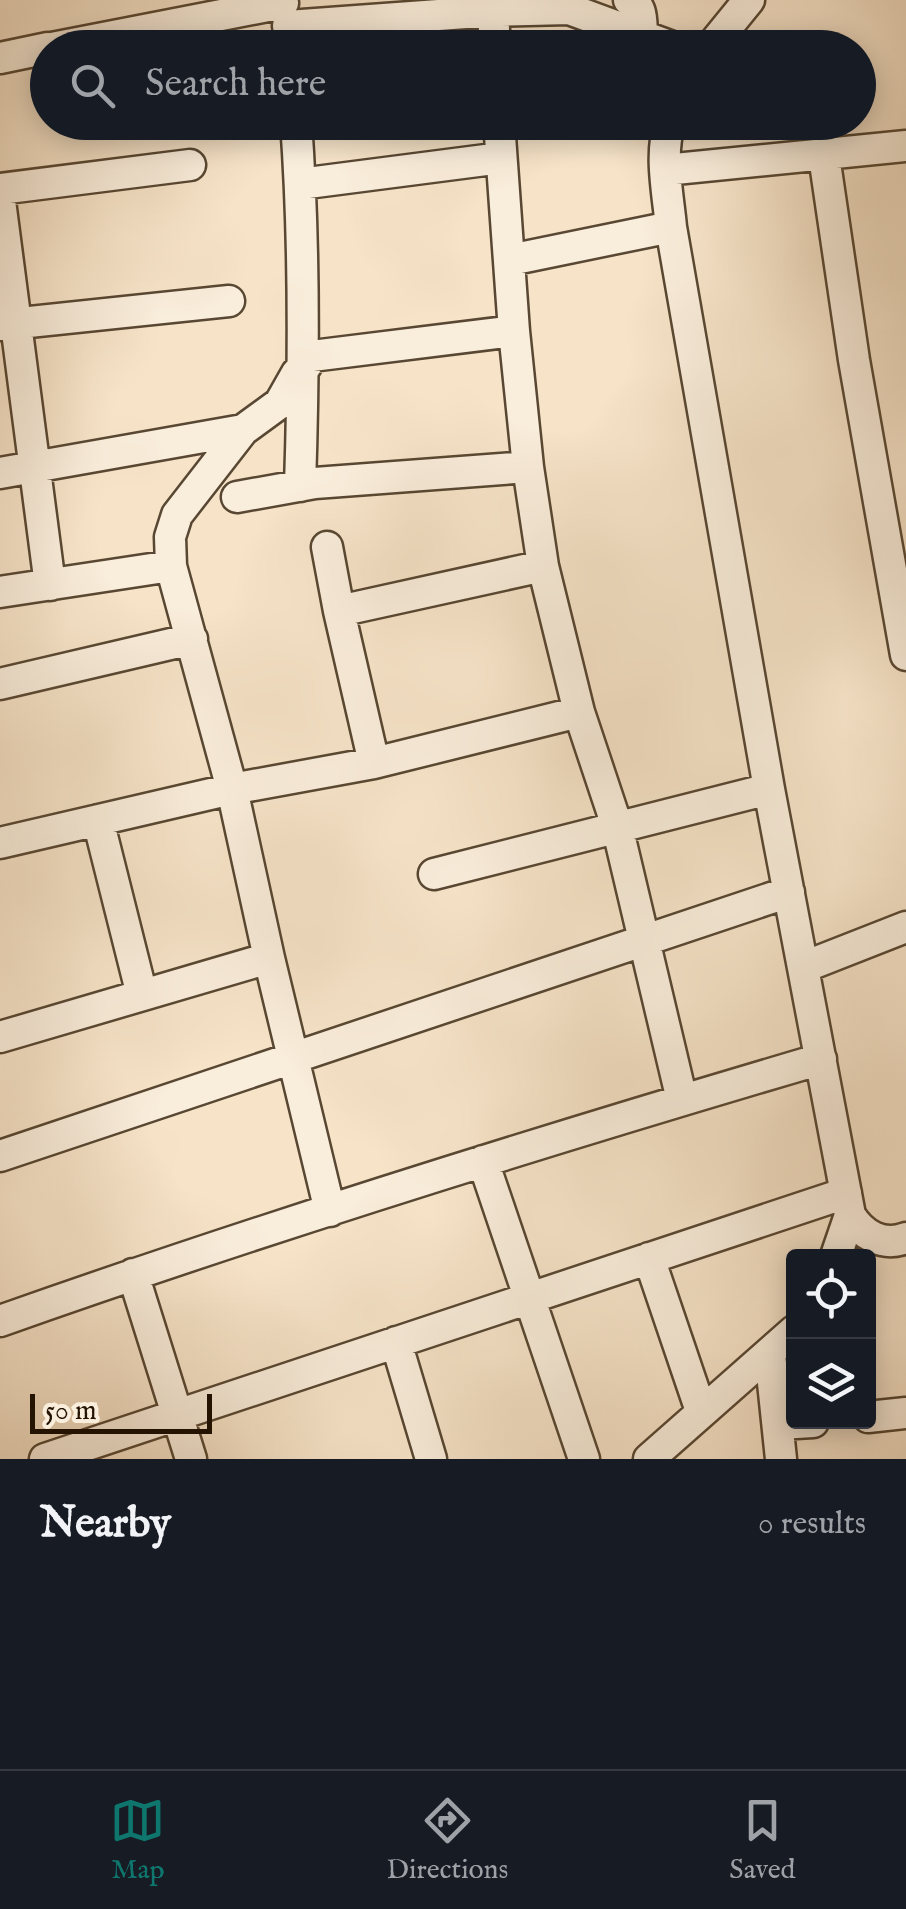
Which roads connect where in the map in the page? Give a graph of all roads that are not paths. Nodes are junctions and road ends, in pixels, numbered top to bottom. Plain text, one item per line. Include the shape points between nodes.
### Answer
1 (628, 0) edge
2 (750, 0) edge
3 (479, 6) edge
4 (286, 19) edge
5 (196, 30) edge
6 (488, 30) edge
7 (630, 30) edge
8 (642, 30) edge
9 (725, 30) edge
10 (30, 52) edge
11 (0, 58) edge
12 (297, 140) edge
13 (500, 140) edge
14 (667, 140) edge
15 (906, 146) edge
16 (824, 156) junction
17 (500, 158) junction
18 (190, 165) dead end
19 (665, 170) junction
20 (300, 184) junction
21 (0, 189) edge
22 (0, 201) edge
23 (672, 227) junction
24 (510, 260) junction
25 (229, 301) dead end
26 (8, 324) edge
27 (514, 332) junction
28 (304, 369) junction
29 (244, 430) junction
30 (528, 467) junction
31 (33, 468) junction
32 (0, 473) edge
33 (300, 486) junction
34 (237, 497) dead end
35 (327, 547) dead end
36 (172, 566) junction
37 (543, 566) junction
38 (50, 585) junction
39 (0, 592) edge
40 (901, 600) edge
41 (339, 611) junction
42 (192, 638) junction
43 (906, 655) edge
44 (0, 684) edge
45 (579, 712) junction
46 (374, 763) junction
47 (232, 788) junction
48 (769, 789) junction
49 (98, 820) junction
50 (617, 826) junction
51 (0, 843) edge
52 (434, 874) dead end
53 (790, 892) junction
54 (906, 927) edge
55 (644, 941) junction
56 (269, 958) junction
57 (804, 967) junction
58 (142, 996) junction
59 (0, 1038) edge
60 (294, 1058) junction
61 (821, 1059) junction
62 (682, 1100) junction
63 (0, 1156) edge
64 (484, 1161) junction
65 (848, 1204) junction
66 (330, 1210) junction
67 (902, 1240) edge
68 (838, 1249) edge
69 (649, 1258) junction
70 (876, 1258) edge
71 (133, 1274) junction
72 (530, 1298) junction
73 (0, 1320) edge
74 (786, 1339) edge
75 (396, 1342) junction
76 (770, 1354) junction
77 (701, 1411) junction
78 (906, 1413) edge
79 (178, 1415) junction
80 (876, 1416) edge
81 (779, 1424) junction
82 (786, 1424) edge
83 (52, 1458) edge
84 (191, 1459) edge
85 (431, 1459) edge
86 (584, 1459) edge
87 (649, 1459) edge
88 (781, 1459) edge

1 - 8 street via 639,8
2 - 9 street
3 - 4 street
3 - 6 street
3 - 7 street via 569,9
4 - 5 street
10 - 11 street
12 - 20 street
13 - 17 street
14 - 19 street
15 - 16 street
16 - 19 street
16 - 40 street via 854,360
17 - 20 street
17 - 24 street
18 - 21 street
19 - 23 street
20 - 28 street
22 - 26 street
23 - 24 street
23 - 48 street
24 - 27 street
25 - 26 street
26 - 31 street
27 - 28 street via 316,354
27 - 30 street
28 - 29 street via 280,403
28 - 33 street
29 - 31 street
29 - 36 street via 178,515 170,536
30 - 33 street
30 - 37 street
31 - 32 street
31 - 38 street
33 - 34 street
35 - 41 street
36 - 38 street
36 - 42 street
37 - 41 street
37 - 45 street
38 - 39 street
40 - 43 street
41 - 46 street
42 - 44 street
42 - 47 street
45 - 46 street
45 - 50 street
46 - 47 street
47 - 49 street
47 - 56 street
48 - 50 street
48 - 53 street
49 - 51 street
49 - 58 street
50 - 52 street
50 - 55 street
53 - 55 street
53 - 57 street
54 - 57 street
55 - 60 street
55 - 62 street
56 - 58 street
56 - 60 street
57 - 61 street
58 - 59 street
60 - 63 street
60 - 66 street
61 - 62 street
61 - 65 street
62 - 64 street
64 - 66 street
64 - 72 street
65 - 67 street via 869,1236
65 - 68 street
65 - 69 street
66 - 71 street
67 - 70 street
69 - 72 street
69 - 77 street
71 - 73 street
71 - 79 street
72 - 75 street
72 - 86 street
74 - 76 street
75 - 79 street
75 - 85 street
76 - 77 street
76 - 81 street
77 - 87 street
78 - 80 street
79 - 83 street
79 - 84 street
81 - 82 street
81 - 88 street

